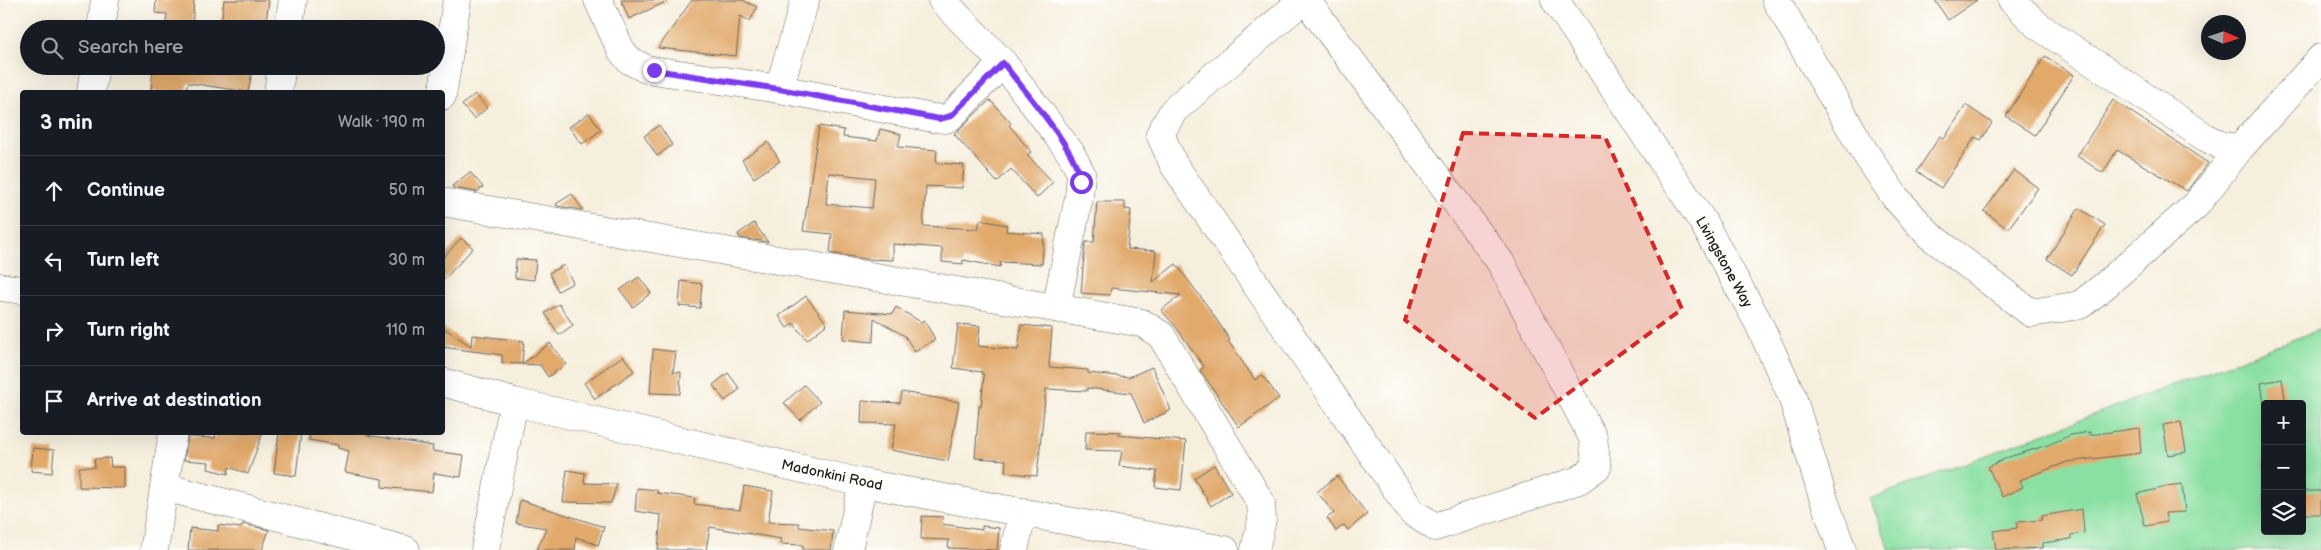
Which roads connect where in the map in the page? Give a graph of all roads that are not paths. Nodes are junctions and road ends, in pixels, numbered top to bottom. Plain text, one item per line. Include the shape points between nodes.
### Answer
1 (105, 0) edge
2 (293, 0) edge
3 (456, 0) edge
4 (598, 0) edge
5 (805, 0) edge
6 (942, 0) edge
7 (1305, 0) edge
8 (1555, 0) edge
9 (1776, 0) edge
10 (2012, 0) edge
11 (102, 20) edge
12 (290, 20) edge
13 (2321, 58) edge
14 (1003, 63) junction
15 (94, 75) edge
16 (281, 75) edge
17 (779, 89) junction
18 (91, 90) edge
19 (278, 90) edge
20 (443, 90) edge
21 (2240, 148) junction
22 (445, 203) edge
23 (0, 287) edge
24 (20, 290) edge
25 (1056, 308) junction
26 (445, 383) edge
27 (514, 402) junction
28 (173, 435) edge
29 (863, 483) junction
30 (164, 487) junction
31 (1023, 512) junction
32 (1188, 547) edge
33 (154, 550) edge
34 (406, 550) edge
35 (484, 550) edge
36 (848, 550) edge
37 (1014, 550) edge
38 (1225, 550) edge
39 (1255, 550) edge
40 (1842, 550) edge

1 - 11 main road
2 - 12 main road
3 - 20 main road
4 - 17 main road via 621,50 637,65
5 - 17 main road
6 - 14 main road
7 - 7 main road via 1501,263 1593,438 1596,467 1579,480 1435,528 1412,512 1174,165 1160,134 1174,110
8 - 40 main road, Livingstone Way via 1703,222 1758,322 1792,396
9 - 21 main road via 1864,151 1895,197 1929,235 2031,313 2080,305 2196,205
10 - 21 main road via 2036,24 2204,137 2222,146
13 - 21 main road
14 - 17 main road via 946,119
14 - 25 main road via 1070,152 1081,173
15 - 18 main road
16 - 19 main road
22 - 25 main road
23 - 24 main road
25 - 39 main road via 1142,323 1161,335 1261,503 1262,520
26 - 27 main road, Madonkini Road
27 - 29 main road, Madonkini Road
27 - 35 main road
28 - 30 main road
29 - 31 main road, Madonkini Road
29 - 36 main road
30 - 33 main road
30 - 34 main road
31 - 32 main road, Madonkini Road
31 - 37 main road
32 - 38 main road, Madonkini Road

